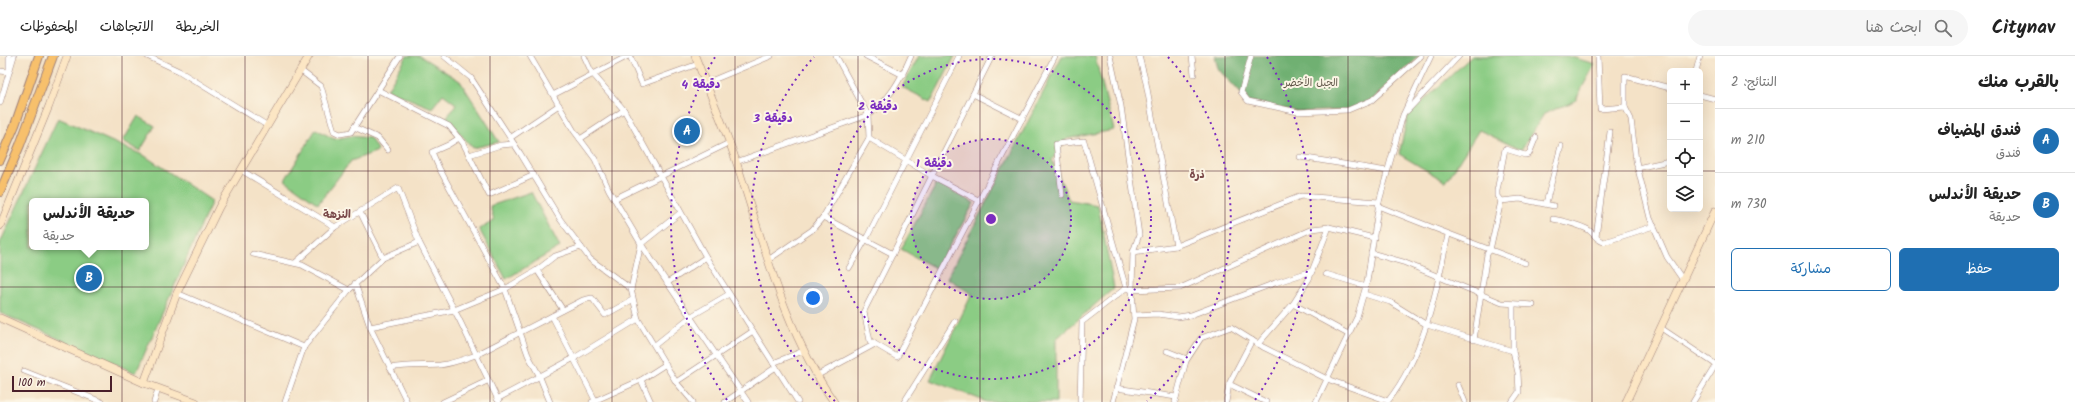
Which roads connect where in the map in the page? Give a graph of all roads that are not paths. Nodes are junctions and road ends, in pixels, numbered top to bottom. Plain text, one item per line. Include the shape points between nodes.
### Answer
1 (9, 56) edge
2 (14, 56) edge
3 (39, 56) edge
4 (53, 56) edge
5 (61, 56) edge
6 (67, 56) edge
7 (147, 56) edge
8 (309, 56) edge
9 (400, 56) edge
10 (444, 56) edge
11 (530, 56) edge
12 (584, 56) edge
13 (629, 56) edge
14 (696, 56) edge
15 (771, 56) edge
16 (836, 56) edge
17 (866, 56) edge
18 (911, 56) edge
19 (959, 56) edge
20 (992, 56) edge
21 (1055, 56) edge
22 (1110, 56) edge
23 (1139, 56) edge
24 (1192, 56) edge
25 (1251, 56) edge
26 (1420, 56) edge
27 (1431, 56) edge
28 (1459, 56) edge
29 (1598, 56) edge
30 (1700, 56) edge
31 (698, 64) junction
32 (1697, 68) edge
33 (300, 70) junction
34 (0, 71) edge
35 (8, 72) junction
36 (592, 73) junction
37 (60, 74) junction
38 (1194, 74) dead end
39 (903, 75) junction
40 (706, 83) junction
41 (1667, 87) edge
42 (378, 90) junction
43 (972, 94) junction
44 (553, 95) junction
45 (1703, 96) edge
46 (1715, 99) edge
47 (0, 103) edge
48 (559, 105) junction
49 (1626, 107) junction
50 (624, 110) junction
51 (1403, 114) junction
52 (868, 115) junction
53 (1023, 120) junction
54 (268, 126) junction
55 (354, 127) junction
56 (1610, 132) dead end
57 (1536, 137) dead end
58 (459, 138) junction
59 (510, 138) junction
60 (869, 138) junction
61 (580, 139) junction
62 (729, 143) junction
63 (514, 144) junction
64 (1561, 146) dead end
65 (388, 150) dead end
66 (469, 155) junction
67 (1300, 158) dead end
68 (0, 160) edge
69 (906, 161) junction
70 (1667, 161) edge
71 (736, 162) junction
72 (1637, 168) junction
73 (241, 170) junction
74 (1387, 171) junction
75 (661, 174) junction
76 (534, 175) junction
77 (932, 176) junction
78 (0, 192) edge
79 (1062, 195) dead end
80 (614, 199) junction
81 (980, 201) junction
82 (1501, 201) junction
83 (1546, 203) junction
84 (1379, 204) junction
85 (1554, 206) dead end
86 (1715, 211) edge
87 (360, 212) junction
88 (680, 213) junction
89 (823, 217) junction
90 (1552, 219) dead end
91 (0, 226) edge
92 (1654, 226) junction
93 (335, 227) junction
94 (1329, 227) junction
95 (1448, 235) junction
96 (1596, 237) junction
97 (1374, 238) junction
98 (866, 240) junction
99 (419, 242) junction
100 (641, 244) junction
101 (1176, 246) junction
102 (581, 247) junction
103 (1490, 250) junction
104 (1133, 252) junction
105 (1372, 253) junction
106 (253, 254) dead end
107 (893, 254) junction
108 (706, 257) junction
109 (383, 258) junction
110 (768, 260) junction
111 (295, 263) junction
112 (1525, 263) dead end
113 (849, 268) dead end
114 (537, 270) junction
115 (1312, 271) junction
116 (1326, 274) dead end
117 (1439, 277) junction
118 (1683, 280) junction
119 (355, 283) junction
120 (667, 283) junction
121 (1366, 286) junction
122 (1126, 288) junction
123 (505, 289) junction
124 (631, 289) junction
125 (349, 290) junction
126 (1132, 290) junction
127 (177, 292) junction
128 (729, 294) junction
129 (1364, 294) junction
130 (1482, 296) junction
131 (632, 300) junction
132 (1293, 304) junction
133 (1513, 304) junction
134 (1534, 305) dead end
135 (454, 310) junction
136 (563, 310) junction
137 (1134, 315) junction
138 (552, 316) junction
139 (690, 317) junction
140 (0, 318) edge
141 (638, 319) junction
142 (955, 322) dead end
143 (1427, 324) junction
144 (370, 328) junction
145 (1661, 328) junction
146 (519, 331) junction
147 (753, 331) junction
148 (1348, 334) junction
149 (1252, 340) junction
150 (1474, 340) junction
151 (875, 344) junction
152 (1258, 344) junction
153 (655, 345) junction
154 (304, 347) junction
155 (803, 351) junction
156 (1167, 351) dead end
157 (1513, 351) junction
158 (476, 355) junction
159 (716, 355) junction
160 (574, 358) junction
161 (1187, 359) junction
162 (666, 364) junction
163 (774, 365) junction
164 (1715, 365) edge
165 (390, 368) junction
166 (24, 370) dead end
167 (539, 375) junction
168 (816, 376) junction
169 (1327, 379) junction
170 (641, 380) junction
171 (487, 381) junction
172 (676, 382) junction
173 (144, 383) junction
174 (1229, 384) junction
175 (1458, 385) dead end
176 (1116, 388) junction
177 (158, 389) junction
178 (740, 391) junction
179 (498, 400) edge
180 (1176, 400) edge
181 (102, 402) edge
182 (154, 402) edge
183 (196, 402) edge
184 (285, 402) edge
185 (407, 402) edge
186 (443, 402) edge
187 (550, 402) edge
188 (595, 402) edge
189 (650, 402) edge
190 (693, 402) edge
191 (725, 402) edge
192 (748, 402) edge
193 (798, 402) edge
194 (834, 402) edge
195 (904, 402) edge
196 (1080, 402) edge
197 (1113, 402) edge
198 (1226, 402) edge
199 (1266, 402) edge
200 (1316, 402) edge
201 (1465, 402) edge
202 (1512, 402) edge
203 (1626, 402) edge
204 (1693, 402) edge

1 - 35 street
2 - 35 street
3 - 68 main road via 15,126
4 - 78 main road
5 - 37 street
6 - 37 street
7 - 54 street via 179,71
8 - 33 street
9 - 42 street
10 - 59 street via 471,78
11 - 44 street
12 - 36 street
13 - 31 street via 642,84
13 - 36 street
14 - 31 street
15 - 40 street
16 - 52 street
17 - 39 street
18 - 39 street
19 - 69 street
20 - 43 street
21 - 53 street
22 - 104 street via 1121,106 1139,235
23 - 101 street
24 - 38 street
25 - 26 street via 1241,92 1248,101 1298,112 1348,110 1372,100
27 - 51 street
28 - 51 street
29 - 49 street via 1600,109
30 - 32 street
31 - 40 street
33 - 54 street
33 - 55 street via 321,86 334,131 340,134 351,132
34 - 35 street
35 - 47 street
36 - 44 street
36 - 50 street
37 - 91 street
39 - 52 street via 880,107
40 - 62 street
41 - 49 street via 1625,76
42 - 55 street
42 - 58 street via 449,126
43 - 53 street
43 - 77 street
44 - 48 street
45 - 46 street
48 - 59 street
48 - 61 street
49 - 72 street via 1632,119
50 - 61 street
50 - 75 street
51 - 74 street
52 - 60 street
52 - 71 street
53 - 81 street
54 - 73 street
55 - 65 street via 378,138
56 - 96 street
57 - 82 street via 1530,154 1525,156 1505,149 1496,191
58 - 66 street
58 - 123 street via 432,152
59 - 63 street
60 - 69 street
60 - 89 street
61 - 80 street via 595,159
62 - 71 street
62 - 75 street
63 - 66 street via 501,145
63 - 76 street
64 - 83 street
66 - 76 street via 489,195
67 - 74 street
69 - 77 street
69 - 98 street
70 - 72 street
71 - 110 street
72 - 92 street
73 - 93 street
73 - 127 street via 219,207
74 - 84 street
75 - 80 street
75 - 88 street
76 - 102 street via 560,219
77 - 81 street
77 - 107 street
79 - 122 street via 1056,144 1084,141
80 - 100 street
81 - 151 street via 897,357
82 - 83 street via 1520,199
82 - 103 street
83 - 85 street
84 - 95 street
84 - 97 street
84 - 101 street via 1301,196
86 - 118 street
87 - 93 street
87 - 99 street via 398,188
87 - 109 street
88 - 100 street
88 - 108 street
89 - 98 street
89 - 110 street via 812,230
90 - 96 street via 1571,223 1588,230
92 - 96 street via 1604,242 1599,242
92 - 118 street via 1667,257
93 - 111 street
94 - 97 street
94 - 115 street
94 - 126 street via 1312,229 1180,288
95 - 103 street
95 - 117 street
97 - 105 street
98 - 107 street
98 - 113 street
99 - 109 street
99 - 135 street
100 - 120 street
100 - 124 street
101 - 104 street
102 - 114 street via 555,256
102 - 124 street via 590,259
103 - 112 street
103 - 130 street via 1487,254
104 - 126 street
105 - 117 street via 1404,262
105 - 121 street
106 - 111 street
107 - 151 street via 864,311 870,341
108 - 120 street
108 - 128 street
109 - 119 street
110 - 155 street
111 - 125 street
114 - 123 street
114 - 136 street
115 - 132 street
115 - 137 street via 1191,315
116 - 121 street
117 - 130 street
117 - 143 street
118 - 145 street
119 - 125 street
119 - 144 street
120 - 139 street
121 - 129 street
122 - 126 street
122 - 196 street via 1082,322
123 - 135 street
123 - 146 street
124 - 131 street
125 - 154 street
126 - 137 street
127 - 154 street
127 - 173 street
128 - 139 street
128 - 147 street
129 - 143 street via 1390,302
129 - 148 street via 1357,317
130 - 133 street
130 - 150 street
131 - 136 street via 605,315 592,298
131 - 141 street
132 - 148 street
132 - 152 street
133 - 134 street
133 - 157 street
135 - 144 street
135 - 158 street
136 - 138 street
137 - 176 street
138 - 146 street
138 - 160 street
139 - 153 street
139 - 159 street
140 - 173 street
141 - 153 street
141 - 160 street
142 - 195 street
143 - 150 street
143 - 169 street via 1401,385 1388,401
144 - 165 street
145 - 164 street
145 - 203 street
146 - 158 street
146 - 167 street
147 - 159 street
147 - 163 street
148 - 169 street
149 - 152 street
149 - 161 street via 1231,327 1201,338
149 - 174 street
150 - 157 street
151 - 168 street
152 - 169 street
153 - 162 street
154 - 184 street
155 - 163 street
155 - 168 street
156 - 161 street
157 - 202 street via 1519,392
158 - 165 street via 440,365 408,364
158 - 171 street
159 - 172 street
159 - 178 street
160 - 167 street
160 - 188 street
161 - 180 street
162 - 170 street
162 - 172 street
163 - 178 street
163 - 193 street
164 - 204 street
165 - 185 street
166 - 181 street
167 - 179 street
167 - 187 street
168 - 194 street
169 - 200 street
170 - 188 street
170 - 189 street
171 - 179 street
171 - 186 street
172 - 190 street
173 - 177 street
174 - 198 street
174 - 199 street
175 - 201 street
176 - 180 street
176 - 197 street
177 - 182 street
177 - 183 street
178 - 191 street
178 - 192 street

